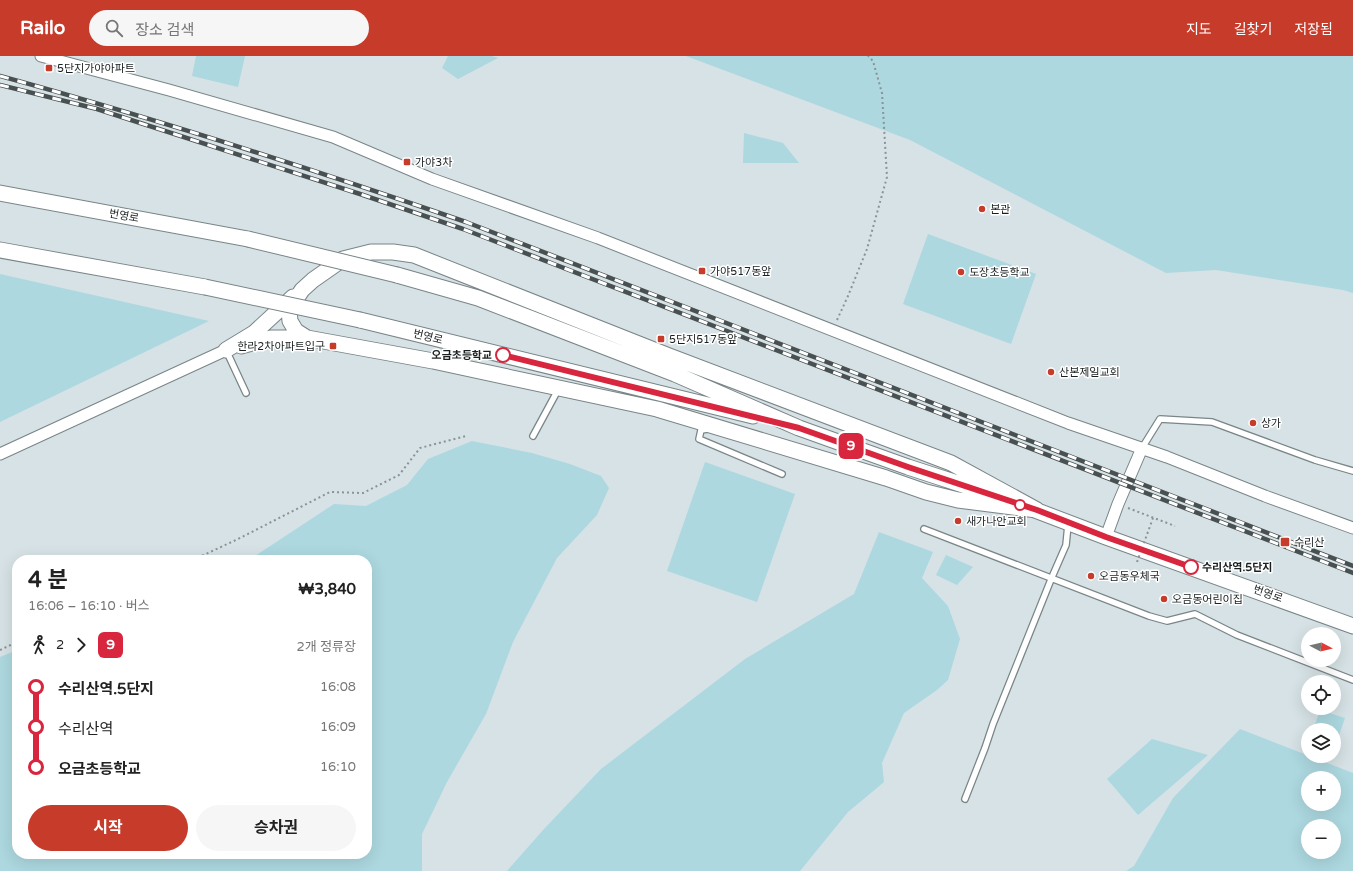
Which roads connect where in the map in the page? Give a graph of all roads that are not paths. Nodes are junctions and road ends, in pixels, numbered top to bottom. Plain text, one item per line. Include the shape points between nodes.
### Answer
1 (41, 56) edge
2 (0, 193) edge
3 (0, 250) edge
4 (302, 290) junction
5 (307, 338) junction
6 (226, 350) junction
7 (560, 388) junction
8 (246, 393) dead end
9 (720, 427) junction
10 (799, 428) junction
11 (533, 436) dead end
12 (1142, 448) junction
13 (0, 454) edge
14 (1353, 471) edge
15 (782, 474) dead end
16 (1037, 510) junction
17 (1069, 522) junction
18 (1353, 528) edge
19 (924, 529) dead end
20 (1106, 537) junction
21 (1052, 577) junction
22 (1353, 626) edge
23 (1353, 680) edge
24 (966, 799) dead end

1 - 12 street via 333,137 432,179 598,238 1068,423
2 - 10 street, 번영로, bridge via 248,239 397,275 478,298 675,374
3 - 10 street, 번영로, bridge via 204,287 360,320
4 - 5 street via 289,310 290,321 296,331
4 - 6 street via 254,332
4 - 16 street via 343,259 371,252 414,255 669,356 951,463
5 - 6 street via 271,338
5 - 7 street
6 - 8 lane
6 - 13 street
7 - 9 street via 658,409
7 - 11 lane
9 - 15 lane via 701,430 699,439
9 - 16 street via 926,492 958,500
10 - 16 street, 번영로
12 - 14 lane via 1160,419 1212,422 1314,460
12 - 18 street
12 - 20 street
16 - 17 street, 번영로
17 - 20 street, 번영로
17 - 21 lane via 1066,545
19 - 21 lane
20 - 22 street, 번영로
21 - 23 lane via 1167,621 1195,614 1237,635
21 - 24 lane

